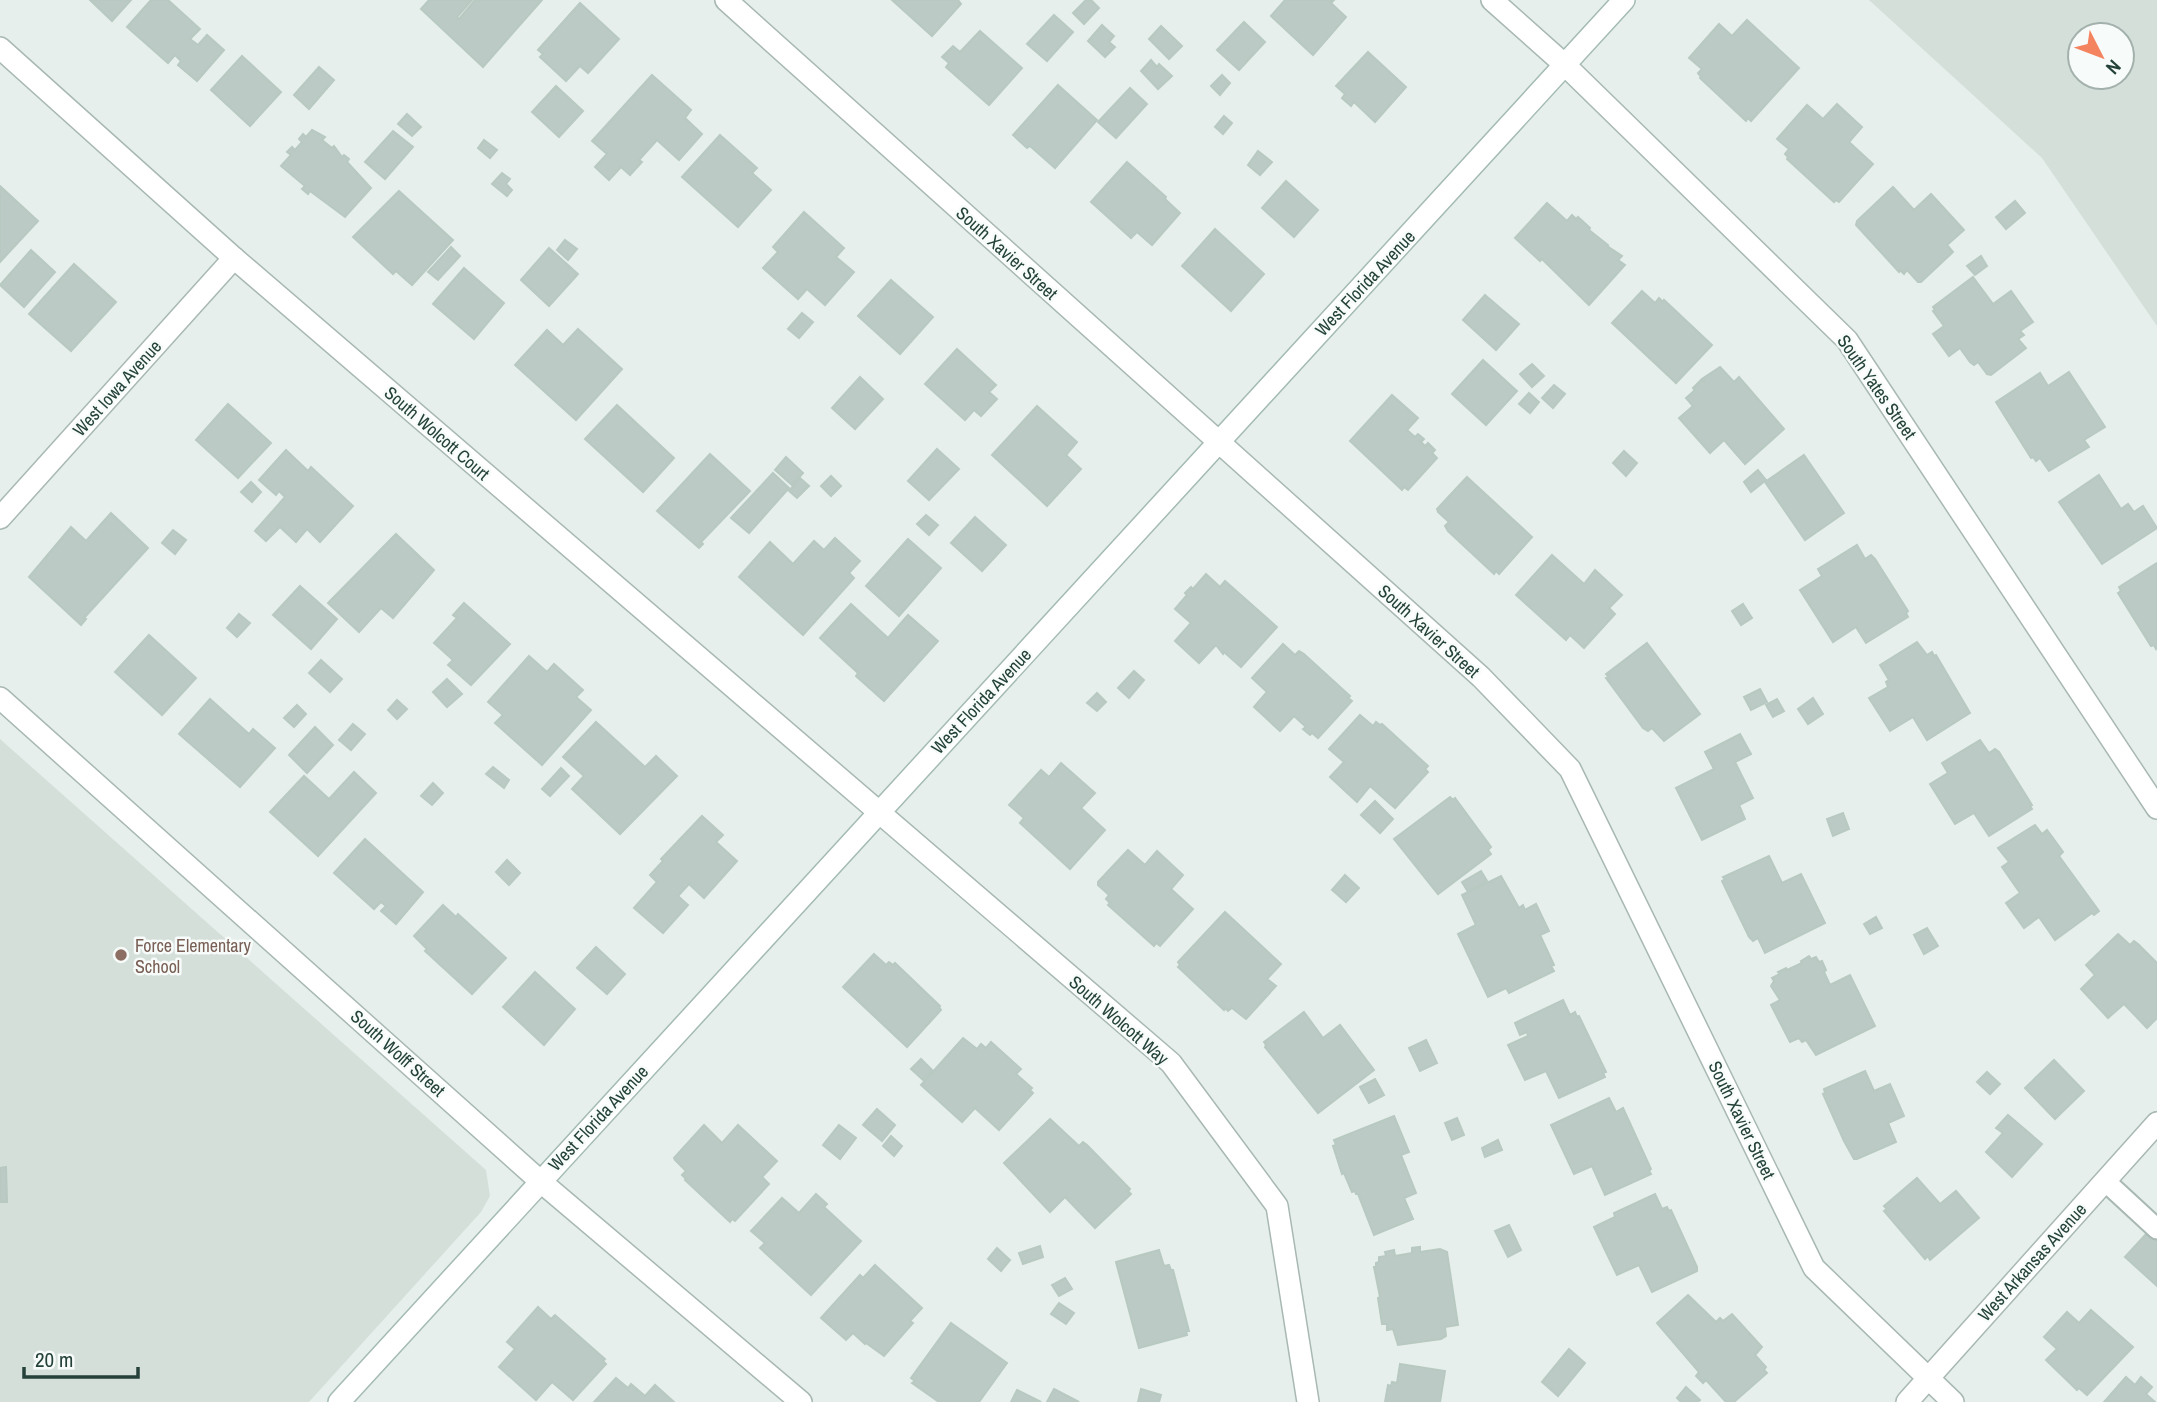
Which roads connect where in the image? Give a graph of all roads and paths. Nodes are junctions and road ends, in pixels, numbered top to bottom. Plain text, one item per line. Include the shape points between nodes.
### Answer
1 (726, 0) edge
2 (1492, 0) edge
3 (1624, 0) edge
4 (0, 48) edge
5 (1565, 65) junction
6 (234, 258) junction
7 (1218, 442) junction
8 (0, 518) edge
9 (0, 698) edge
10 (2157, 808) edge
11 (878, 813) junction
12 (2157, 1123) edge
13 (540, 1181) junction
14 (2105, 1181) junction
15 (2157, 1229) edge
16 (1928, 1379) junction
17 (339, 1402) edge
18 (801, 1402) edge
19 (1308, 1402) edge
20 (1907, 1402) edge
21 (1953, 1402) edge

1 - 7 street, South Xavier Street
2 - 5 street, South Yates Street
3 - 5 street, West Florida Avenue
4 - 6 street, South Wolcott Court
5 - 7 street, West Florida Avenue
5 - 10 street, South Yates Street via 1847,340
6 - 8 street, West Iowa Avenue
6 - 11 street, South Wolcott Court
7 - 11 street, West Florida Avenue
7 - 16 street, South Xavier Street via 1480,677 1570,769 1814,1268
9 - 13 street, South Wolff Street
11 - 13 street, West Florida Avenue
11 - 19 street, South Wolcott Way via 1171,1063 1277,1206
12 - 14 street, West Arkansas Avenue
13 - 17 street, West Florida Avenue
13 - 18 street, South Wolff Street
14 - 15 lane
14 - 16 street, West Arkansas Avenue
16 - 20 street, West Arkansas Avenue
16 - 21 street, South Xavier Street

